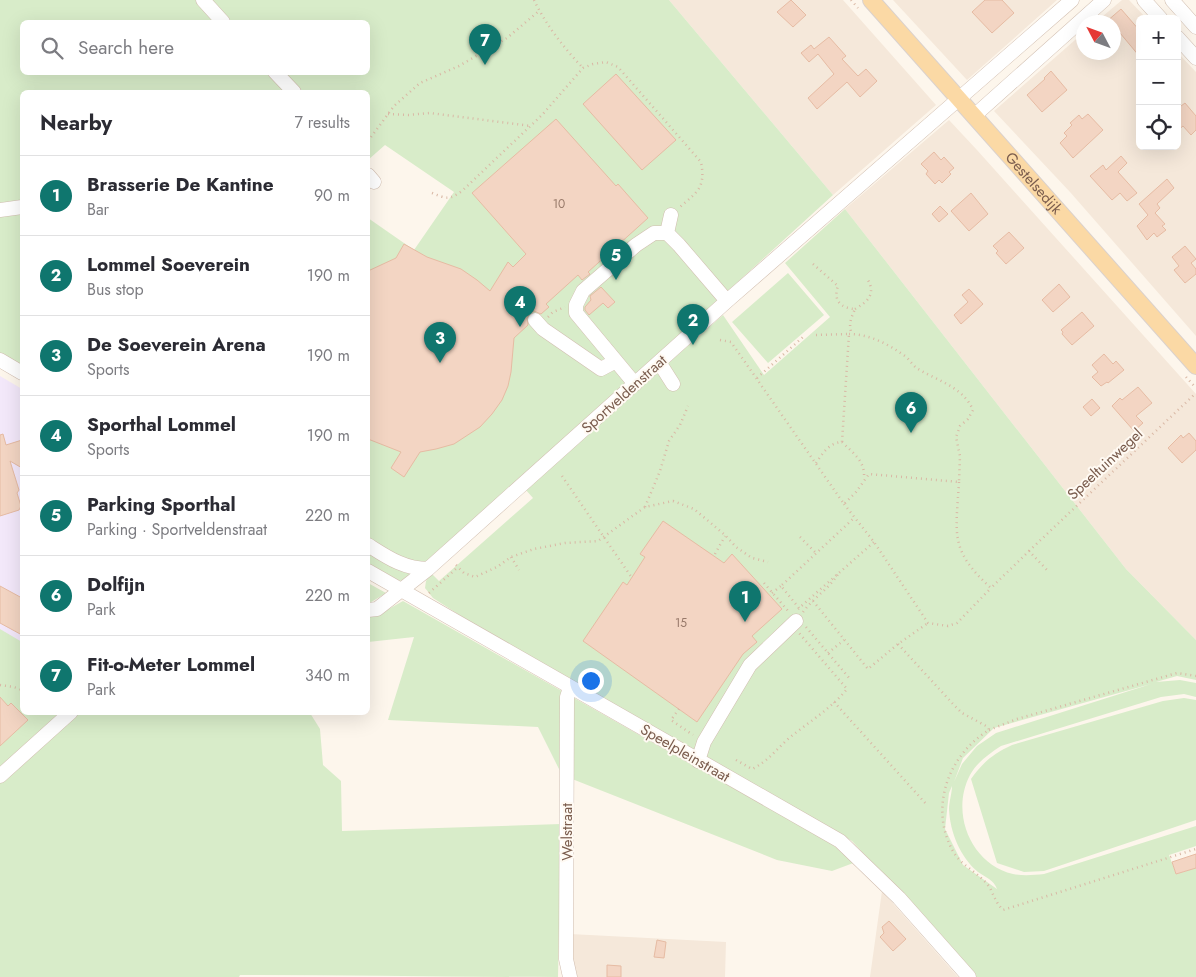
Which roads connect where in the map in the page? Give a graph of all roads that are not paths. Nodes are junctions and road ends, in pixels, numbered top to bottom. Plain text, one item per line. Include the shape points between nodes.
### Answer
1 (203, 0) edge
2 (870, 0) edge
3 (1072, 0) edge
4 (1104, 0) edge
5 (1144, 0) edge
6 (1172, 0) edge
7 (1157, 15) edge
8 (221, 20) edge
9 (1196, 27) edge
10 (1181, 41) edge
11 (1196, 58) edge
12 (278, 75) edge
13 (292, 90) edge
14 (959, 100) junction
15 (974, 116) junction
16 (20, 207) edge
17 (0, 210) edge
18 (671, 215) road end
19 (667, 234) junction
20 (727, 301) junction
21 (535, 320) dead end
22 (616, 360) junction
23 (659, 362) junction
24 (1, 363) edge
25 (1196, 366) edge
26 (20, 372) edge
27 (635, 384) junction
28 (673, 384) dead end
29 (370, 546) edge
30 (428, 570) junction
31 (370, 572) edge
32 (403, 590) junction
33 (370, 610) edge
34 (799, 616) road end
35 (570, 688) junction
36 (68, 715) edge
37 (698, 761) junction
38 (0, 776) edge
39 (570, 977) edge
40 (969, 977) edge

1 - 8 street
2 - 14 main road, Gestelsedijk
3 - 14 street, Sportveldenstraat
4 - 15 street
5 - 7 street
6 - 9 street
10 - 11 street
12 - 13 street
14 - 15 main road, Gestelsedijk
14 - 20 street, Sportveldenstraat
15 - 25 main road, Gestelsedijk
16 - 17 street
18 - 19 street
19 - 20 street
19 - 22 street via 654,233 636,245 578,298 576,313
20 - 23 street, Sportveldenstraat
21 - 22 street via 601,369
22 - 27 street
23 - 27 street, Sportveldenstraat
23 - 28 street
24 - 26 street
27 - 30 street, Sportveldenstraat
29 - 30 street via 401,565
30 - 32 street, Sportveldenstraat
31 - 32 street, Speelpleinstraat
32 - 33 street, Sportveldenstraat via 377,609
32 - 35 street, Speelpleinstraat
34 - 37 street via 750,665 704,742
35 - 37 street, Speelpleinstraat
35 - 39 street, Welstraat via 567,697 566,959
36 - 38 street
37 - 40 street, Speelpleinstraat via 840,841 899,898

